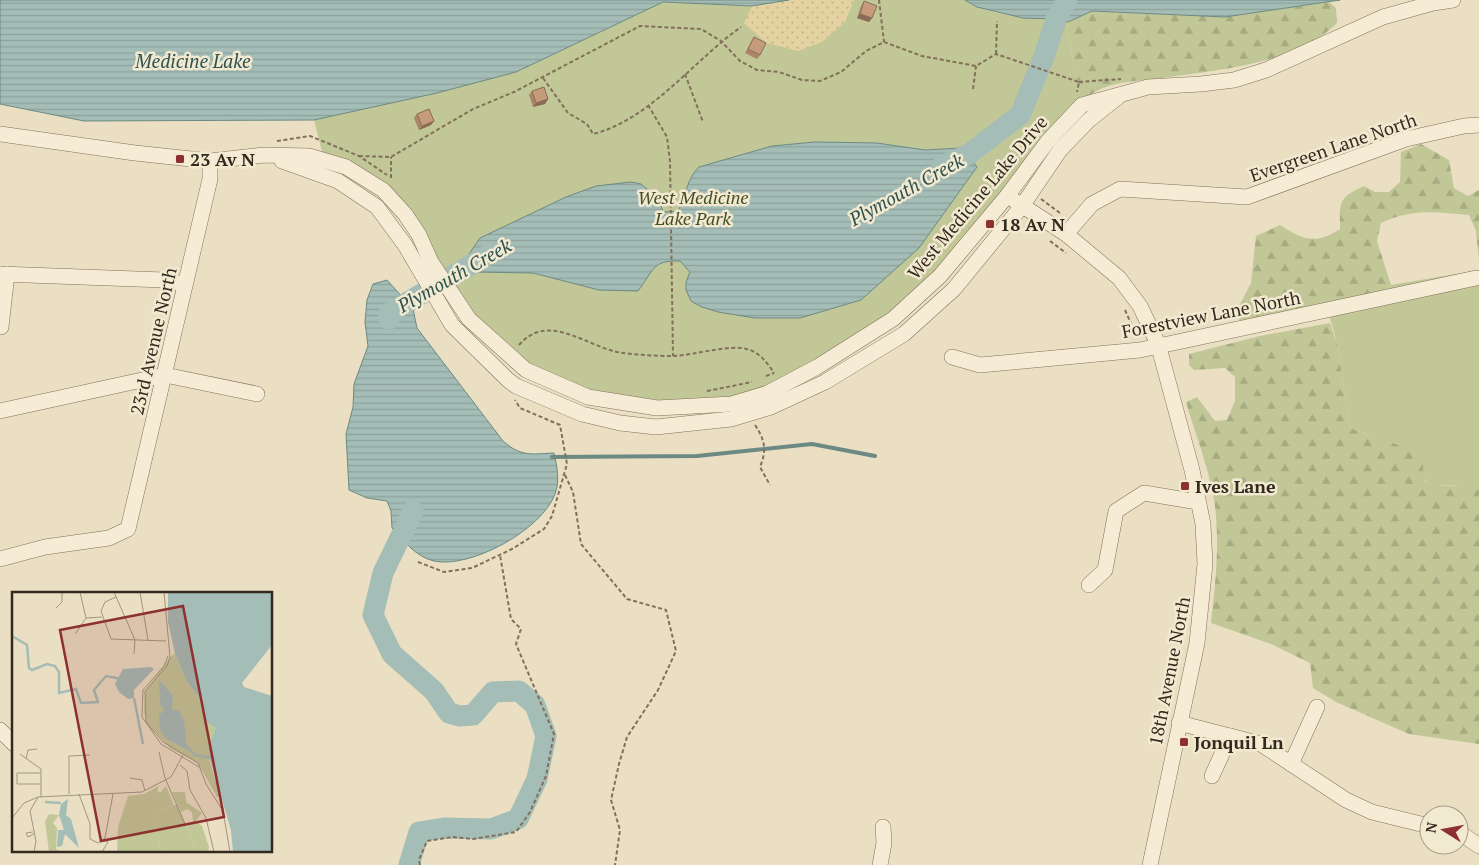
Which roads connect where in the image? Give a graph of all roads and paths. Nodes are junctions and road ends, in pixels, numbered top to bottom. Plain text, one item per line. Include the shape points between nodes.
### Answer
1 (879, 0) edge
2 (1453, 0) edge
3 (997, 21) dead end
4 (741, 27) dead end
5 (721, 40) junction
6 (884, 42) junction
7 (996, 54) junction
8 (976, 66) junction
9 (685, 74) junction
10 (542, 77) junction
11 (1079, 82) junction
12 (1123, 86) junction
13 (973, 89) dead end
14 (1077, 98) dead end
15 (648, 105) junction
16 (703, 122) dead end
17 (1479, 125) edge
18 (0, 134) edge
19 (272, 142) dead end
20 (359, 156) junction
21 (391, 157) junction
22 (210, 160) junction
23 (390, 177) junction
24 (395, 183) dead end
25 (1007, 196) junction
26 (1038, 199) dead end
27 (1022, 206) junction
28 (1063, 215) dead end
29 (1066, 234) junction
30 (1044, 237) dead end
31 (1066, 253) dead end
32 (425, 266) junction
33 (3, 274) edge
34 (1476, 278) dead end
35 (184, 284) junction
36 (1124, 309) dead end
37 (1, 327) edge
38 (1158, 344) junction
39 (515, 349) dead end
40 (1140, 350) junction
41 (673, 356) junction
42 (952, 357) dead end
43 (782, 371) dead end
44 (774, 373) junction
45 (165, 375) junction
46 (766, 376) dead end
47 (752, 382) dead end
48 (516, 386) junction
49 (699, 392) dead end
50 (257, 394) dead end
51 (0, 411) edge
52 (748, 414) junction
53 (565, 475) junction
54 (770, 486) dead end
55 (1198, 502) junction
56 (500, 555) junction
57 (0, 559) edge
58 (418, 562) dead end
59 (1089, 585) dead end
60 (1317, 707) dead end
61 (1179, 723) junction
62 (0, 730) edge
63 (1230, 736) junction
64 (12, 742) edge
65 (1291, 764) junction
66 (1212, 776) dead end
67 (1419, 824) edge
68 (883, 827) dead end
69 (420, 865) edge
70 (614, 865) edge
71 (880, 865) edge
72 (1150, 865) edge

1 - 6 path
2 - 12 street, West Medicine Lake Drive via 1383,17 1266,70 1234,80
3 - 7 path
4 - 5 path
5 - 6 path via 740,61 757,70 820,81 841,72 866,51
5 - 9 path
5 - 10 path via 701,29 640,26
6 - 8 path via 922,56
7 - 8 path
7 - 11 path
8 - 13 path
9 - 15 path
9 - 16 path
10 - 15 path via 568,113 579,117 593,134 622,124
10 - 21 path via 473,109
11 - 12 path
11 - 14 path
12 - 25 street, West Medicine Lake Drive via 1082,105 1048,141
12 - 27 street, West Medicine Lake Drive via 1060,150
15 - 41 path via 667,137 673,208
17 - 29 street, Evergreen Lane North via 1406,139 1247,197 1120,189 1092,204
18 - 22 street, West Medicine Lake Drive via 116,151
19 - 20 path via 310,136
20 - 21 path
20 - 23 path
21 - 23 path
22 - 32 street, West Medicine Lake Drive via 264,155 309,156 346,167 383,190 405,214 418,235
22 - 35 street, 23rd Avenue North via 210,179
23 - 24 path
25 - 27 street, 18th Avenue North
25 - 32 street, West Medicine Lake Drive via 940,276 893,319 817,367 768,393 732,404 657,408 588,397 520,366 469,319
26 - 28 path
27 - 29 street, 18th Avenue North
27 - 52 street, West Medicine Lake Drive via 954,289 904,334 825,382
29 - 38 street, 18th Avenue North via 1119,278 1140,306
30 - 31 path
32 - 48 street, West Medicine Lake Drive via 439,305 452,324
33 - 35 street via 164,280
33 - 37 street
34 - 38 street, Forestview Lane North
35 - 45 street, 23rd Avenue North
36 - 40 path via 1137,335
38 - 40 street, Forestview Lane North
38 - 55 street, 18th Avenue North
39 - 41 path via 529,336 546,330 576,336 618,352
40 - 42 street, Forestview Lane North via 980,365
41 - 44 path via 735,347 761,356
43 - 44 path
44 - 46 path
45 - 50 street
45 - 51 street
45 - 57 street, 23rd Avenue North via 128,529 109,538 45,547
47 - 49 path
48 - 52 street, West Medicine Lake Drive via 582,414 620,422 656,426 731,419
48 - 53 path via 515,400 520,408 560,426 567,464
52 - 54 path via 764,438 765,453 760,467
53 - 56 path via 552,516 544,529
53 - 70 path via 573,492 581,544 627,598 666,610 676,651 658,690 627,737 619,764 611,800 620,830
55 - 59 street via 1144,494 1116,511 1105,570
55 - 61 street, 18th Avenue North via 1203,524 1205,564 1202,604
56 - 58 path via 472,568 444,572
56 - 69 path via 511,619 521,629 516,644 554,734 546,776 530,812 516,832 473,840 452,837 427,841
60 - 65 street
61 - 63 street
61 - 72 street, 18th Avenue North
62 - 64 street
63 - 65 street via 1261,744
63 - 66 street
65 - 67 street via 1346,800 1372,812
68 - 71 street

